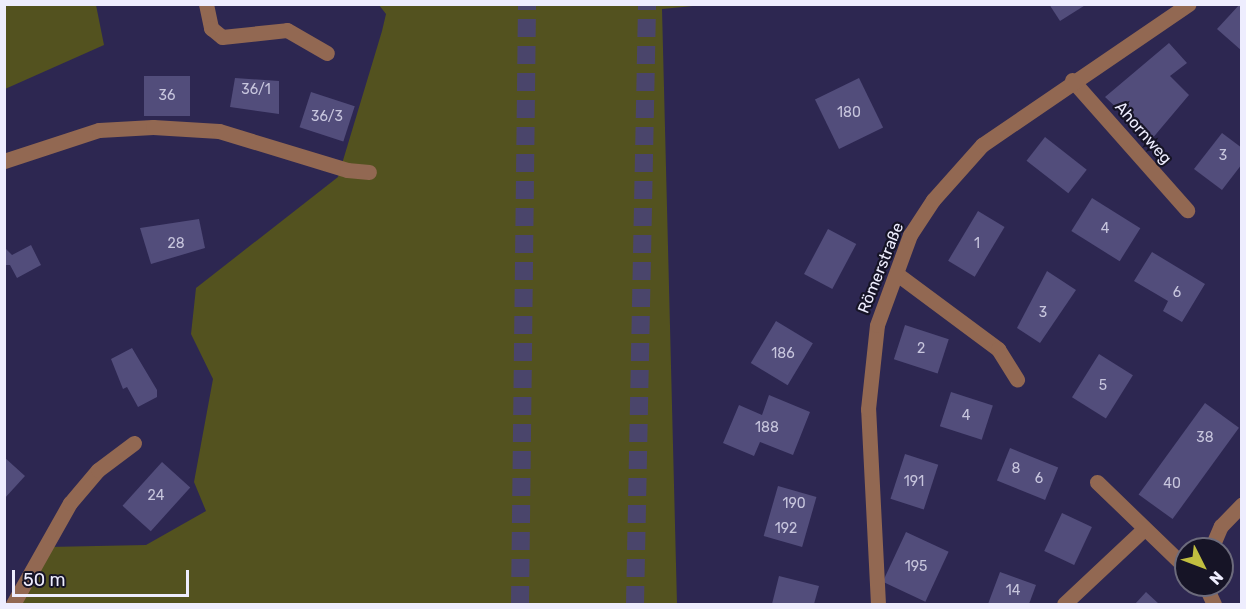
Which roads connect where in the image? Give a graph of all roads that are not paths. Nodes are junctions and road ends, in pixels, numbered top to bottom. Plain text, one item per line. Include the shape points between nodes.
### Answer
1 (206, 4) edge
2 (1190, 4) edge
3 (327, 53) dead end
4 (1072, 80) junction
5 (4, 161) edge
6 (369, 172) dead end
7 (1187, 210) dead end
8 (897, 274) junction
9 (1017, 379) dead end
10 (134, 443) dead end
11 (1097, 482) dead end
12 (1242, 504) edge
13 (1144, 529) junction
14 (1216, 537) edge
15 (1174, 557) edge
16 (13, 604) edge
17 (878, 604) edge
18 (1064, 604) edge

1 - 3 street via 212,28 222,36 287,30
2 - 4 street, Römerstraße
4 - 7 street, Ahornweg
4 - 8 street, Römerstraße via 975,152 933,200 910,235
5 - 6 street via 99,130 153,128 219,131 347,170
8 - 9 street via 998,349
8 - 17 street, Römerstraße via 877,325 868,409
10 - 16 street via 98,470 70,503
11 - 13 street
12 - 14 street via 1221,526
13 - 15 street
13 - 18 street

